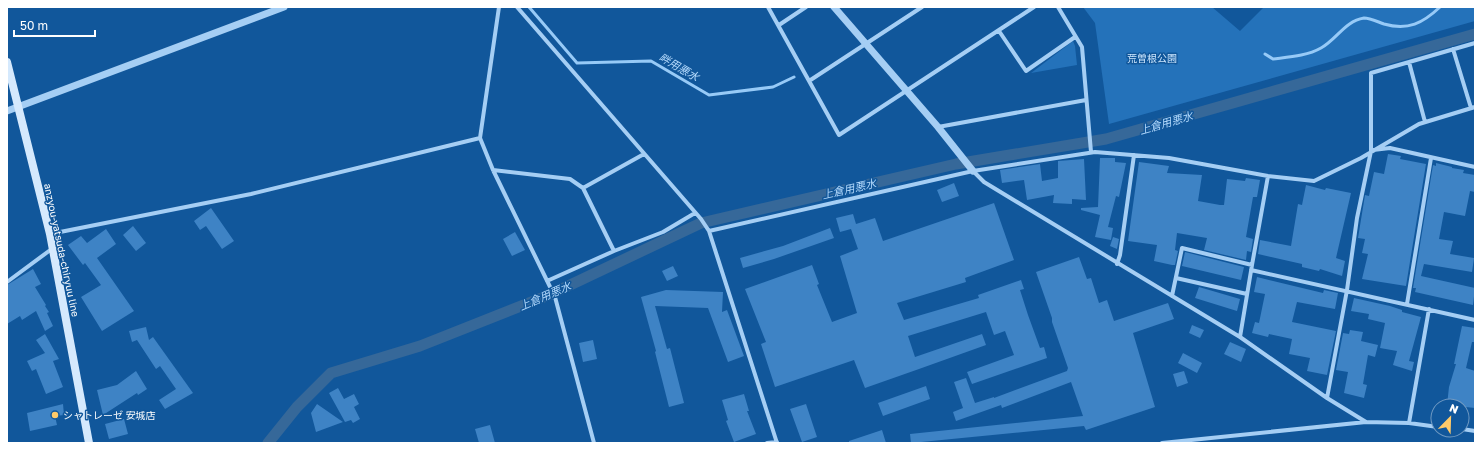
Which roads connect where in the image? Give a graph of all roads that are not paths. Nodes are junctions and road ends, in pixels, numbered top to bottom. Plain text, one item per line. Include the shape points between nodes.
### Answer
1 (284, 7) edge
2 (499, 7) edge
3 (517, 7) edge
4 (768, 7) edge
5 (806, 7) edge
6 (834, 7) edge
7 (922, 7) edge
8 (1034, 7) edge
9 (1058, 7) edge
10 (779, 25) junction
11 (999, 31) junction
12 (1075, 37) junction
13 (1475, 43) edge
14 (866, 45) junction
15 (1453, 49) junction
16 (7, 62) edge
17 (1409, 62) junction
18 (809, 81) junction
19 (907, 91) junction
20 (1086, 100) junction
21 (19, 107) junction
22 (1473, 107) edge
23 (7, 111) edge
24 (1425, 122) junction
25 (938, 127) junction
26 (480, 138) junction
27 (1371, 151) junction
28 (1091, 152) junction
29 (644, 154) junction
30 (1134, 155) junction
31 (1432, 158) junction
32 (1475, 167) edge
33 (493, 170) junction
34 (973, 171) junction
35 (1268, 176) junction
36 (583, 188) junction
37 (695, 214) junction
38 (709, 231) junction
39 (50, 234) junction
40 (52, 248) junction
41 (614, 251) junction
42 (1117, 264) junction
43 (1252, 267) junction
44 (1176, 278) junction
45 (547, 281) junction
46 (7, 282) edge
47 (1346, 290) junction
48 (1247, 294) junction
49 (1172, 296) junction
50 (1407, 304) junction
51 (1429, 309) junction
52 (1475, 320) edge
53 (1240, 337) junction
54 (1327, 398) junction
55 (1366, 422) junction
56 (1409, 423) junction
57 (1430, 426) edge
58 (777, 442) edge
59 (89, 443) edge
60 (594, 443) edge
61 (767, 443) edge
62 (1162, 443) edge

1 - 21 street
2 - 26 street
3 - 29 street
4 - 10 street
5 - 10 street
6 - 14 street
7 - 14 street
8 - 11 street
9 - 12 street
10 - 18 street
11 - 12 street via 1026,71
11 - 19 street
12 - 20 street via 1082,47
13 - 15 street
14 - 18 street
14 - 19 street
15 - 17 street
15 - 22 street
16 - 21 main road, anzyou-yatsuda-chiryuu line
17 - 24 street
17 - 27 street via 1371,72
18 - 19 street via 840,135
19 - 25 street
20 - 25 street
20 - 28 street
21 - 23 street
21 - 39 main road, anzyou-yatsuda-chiryuu line
22 - 24 street
24 - 27 street
25 - 34 street
26 - 33 street
26 - 39 street via 251,194
27 - 31 street via 1390,148
27 - 35 street via 1314,181
27 - 47 street
28 - 30 street
28 - 34 street
29 - 36 street
29 - 37 street
30 - 35 street via 1169,158
30 - 42 street
31 - 32 street
31 - 50 street
33 - 36 street via 570,179
33 - 45 street
34 - 38 street
34 - 42 street via 984,182
35 - 43 street
36 - 41 street
37 - 38 street
37 - 41 street via 663,232
38 - 58 street
39 - 40 main road, anzyou-yatsuda-chiryuu line
40 - 46 street
40 - 59 main road, anzyou-yatsuda-chiryuu line
41 - 45 street
42 - 49 street
43 - 44 street via 1182,248
43 - 47 street
43 - 48 street
44 - 48 street
44 - 49 street
45 - 60 street via 555,297
47 - 50 street
47 - 54 street
48 - 53 street
49 - 53 street
50 - 51 street
51 - 52 street
51 - 56 street
53 - 54 street
54 - 55 street
55 - 56 street
55 - 62 street
56 - 57 street
58 - 61 street

